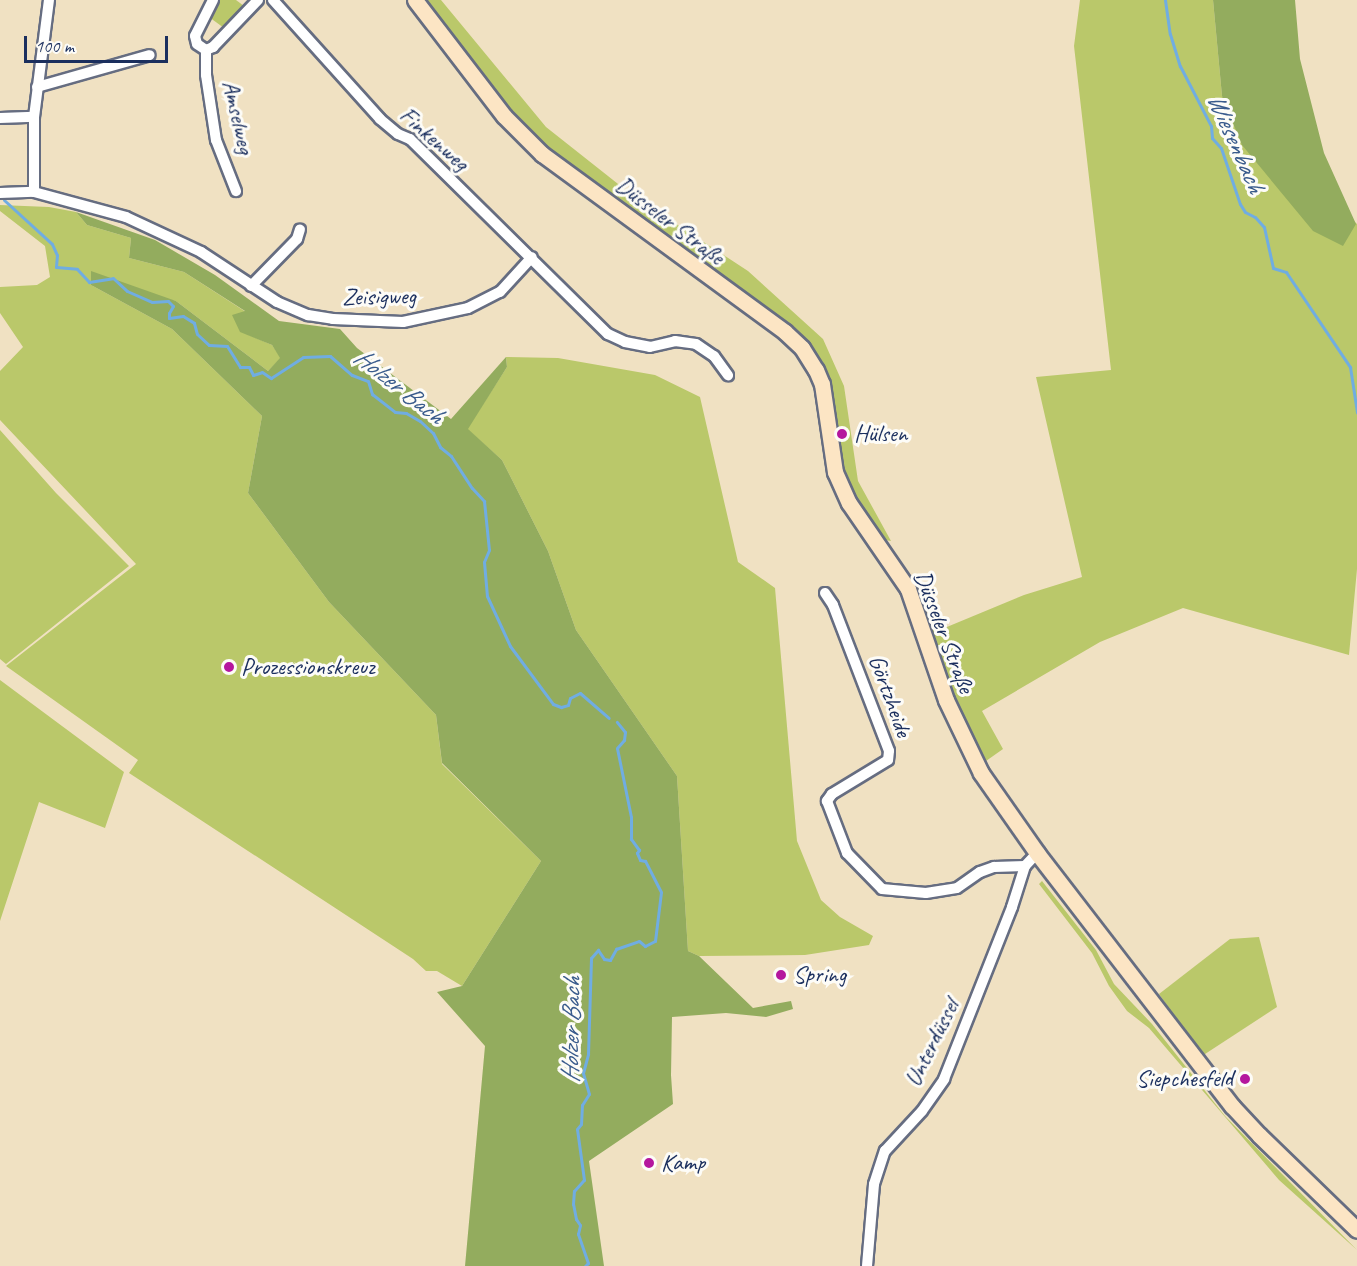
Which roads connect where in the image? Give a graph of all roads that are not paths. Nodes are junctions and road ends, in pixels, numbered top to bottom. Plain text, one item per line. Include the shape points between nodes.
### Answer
1 (49, 0) edge
2 (213, 0) edge
3 (258, 0) edge
4 (273, 0) edge
5 (415, 0) edge
6 (206, 50) junction
7 (150, 55) dead end
8 (38, 87) junction
9 (34, 117) junction
10 (0, 118) edge
11 (236, 191) dead end
12 (34, 192) junction
13 (0, 193) edge
14 (300, 230) dead end
15 (532, 257) junction
16 (251, 286) junction
17 (728, 375) dead end
18 (825, 593) dead end
19 (1037, 853) junction
20 (1025, 866) junction
21 (1357, 1230) edge
22 (867, 1266) edge

1 - 8 street
2 - 6 street, Amselweg via 195,36 197,44
3 - 6 street
4 - 15 street, Finkenweg via 380,119 410,139
5 - 19 main road, Düsseler Straße via 504,116 543,154 802,348 822,384 831,457 849,503 908,589 946,700 981,773
6 - 11 street, Amselweg via 216,140
7 - 8 street
8 - 9 street
9 - 10 street
9 - 12 street
12 - 13 street, Zeisigweg
12 - 16 street, Zeisigweg via 126,217 201,252
14 - 16 street via 297,239
15 - 16 street, Zeisigweg via 500,292 468,308 403,322 333,320 308,315
15 - 17 street, Finkenweg via 608,334 650,347 675,341 696,344 714,356
18 - 20 street, Görtzheide via 889,751 888,760 832,794 827,801 847,853 882,889 926,893 957,888 994,867
19 - 20 street
19 - 21 main road, Düsseler Straße via 1232,1106
20 - 22 street, Unterdüssel via 944,1079 922,1111 885,1151 874,1184

